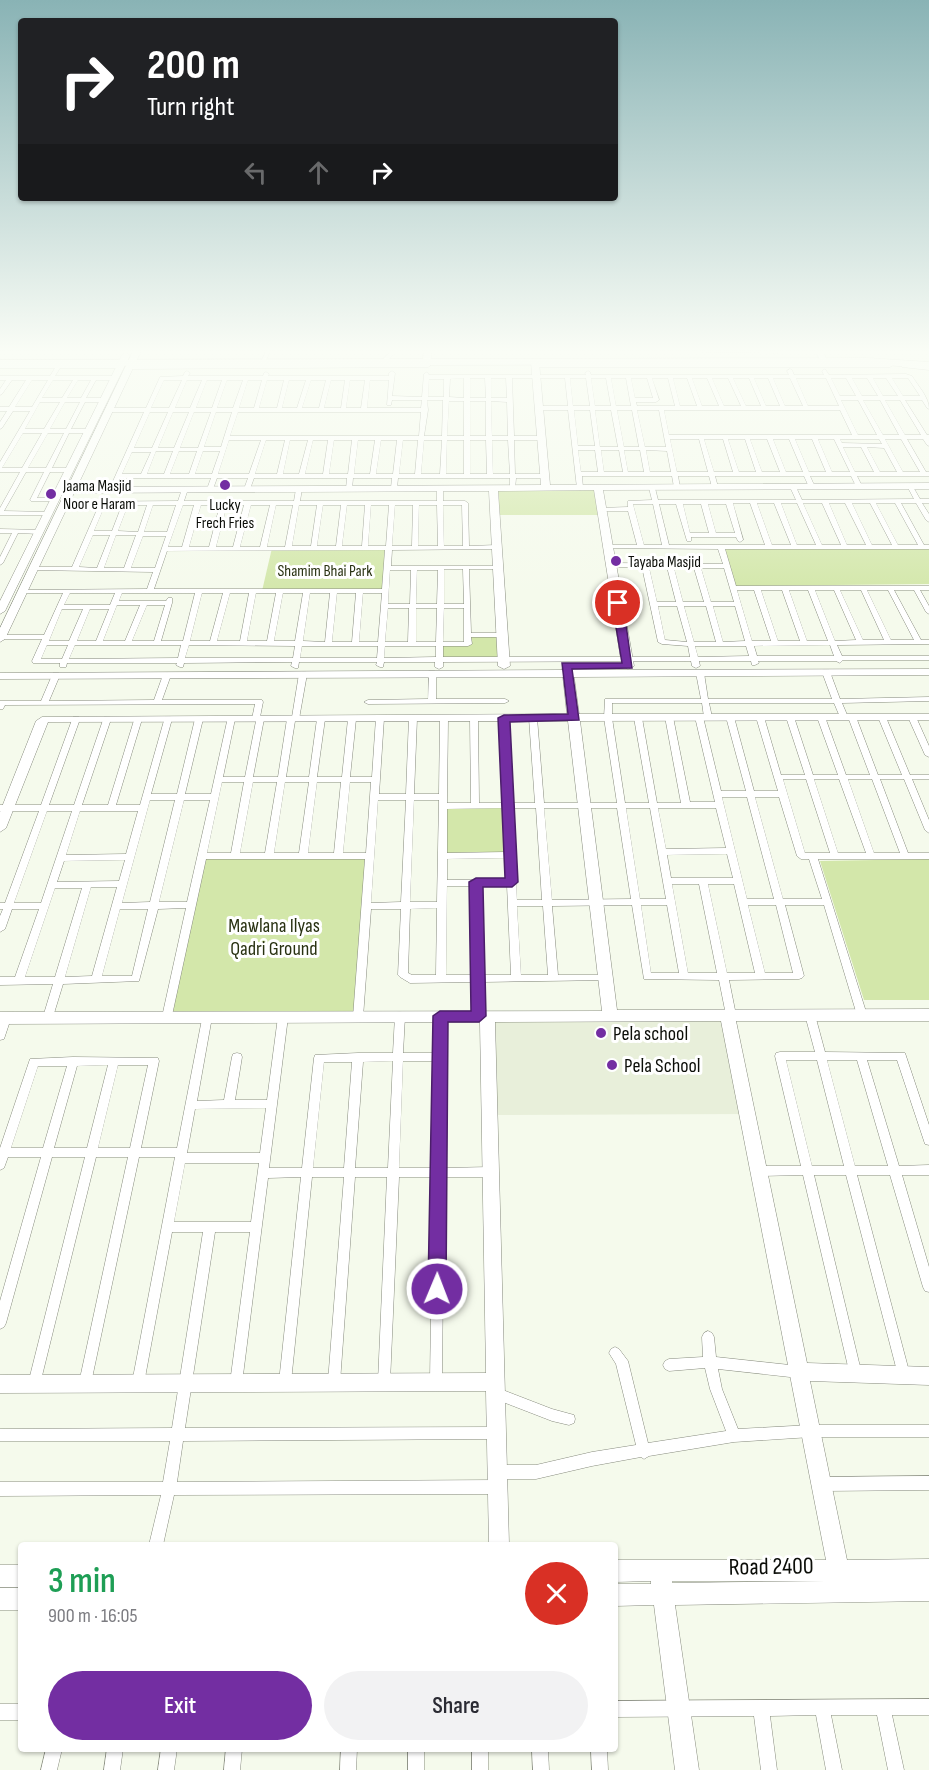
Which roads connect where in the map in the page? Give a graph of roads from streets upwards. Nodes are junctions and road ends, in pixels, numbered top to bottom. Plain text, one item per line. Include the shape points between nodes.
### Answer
1 (20, 431) edge
2 (47, 431) edge
3 (68, 431) edge
4 (88, 431) edge
5 (99, 432) edge
6 (138, 432) edge
7 (162, 432) edge
8 (184, 432) edge
9 (206, 432) edge
10 (230, 432) edge
11 (423, 432) edge
12 (444, 432) edge
13 (467, 432) edge
14 (489, 432) edge
15 (512, 432) edge
16 (540, 432) edge
17 (574, 432) edge
18 (596, 432) edge
19 (617, 432) edge
20 (639, 432) edge
21 (666, 432) edge
22 (853, 432) edge
23 (877, 432) edge
24 (900, 432) edge
25 (667, 437) junction
26 (701, 437) junction
27 (725, 437) junction
28 (747, 437) junction
29 (770, 437) junction
30 (791, 437) junction
31 (814, 437) junction
32 (836, 437) junction
33 (856, 437) junction
34 (880, 437) junction
35 (903, 437) junction
36 (927, 437) edge
37 (228, 438) junction
38 (264, 438) junction
39 (288, 438) junction
40 (311, 438) junction
41 (331, 438) junction
42 (355, 438) junction
43 (378, 438) junction
44 (400, 438) junction
45 (423, 438) junction
46 (444, 438) junction
47 (467, 438) junction
48 (489, 438) junction
49 (512, 438) junction
50 (541, 438) junction
51 (929, 444) edge
52 (840, 445) junction
53 (863, 446) junction
54 (885, 446) junction
55 (576, 448) junction
56 (598, 448) junction
57 (620, 448) junction
58 (154, 449) junction
59 (177, 449) junction
60 (224, 449) junction
61 (642, 449) junction
62 (670, 449) junction
63 (130, 450) junction
64 (199, 450) junction
65 (0, 452) edge
66 (9, 452) junction
67 (79, 452) junction
68 (89, 452) junction
69 (0, 469) edge
70 (70, 470) junction
71 (25, 471) junction
72 (49, 471) junction
73 (579, 474) junction
74 (602, 474) junction
75 (737, 474) junction
76 (760, 474) junction
77 (784, 474) junction
78 (807, 474) junction
79 (830, 474) junction
80 (854, 474) junction
81 (878, 474) junction
82 (901, 474) junction
83 (926, 474) edge
84 (626, 475) junction
85 (648, 475) junction
86 (674, 475) junction
87 (712, 475) junction
88 (118, 476) junction
89 (143, 476) junction
90 (166, 476) junction
91 (191, 476) junction
92 (214, 476) junction
93 (302, 476) junction
94 (326, 476) junction
95 (350, 476) junction
96 (373, 476) junction
97 (395, 476) junction
98 (418, 476) junction
99 (443, 476) junction
100 (467, 476) junction
101 (490, 476) junction
102 (512, 476) junction
103 (544, 476) junction
104 (252, 477) junction
105 (279, 477) junction
106 (860, 486) junction
107 (910, 486) junction
108 (929, 486) edge
109 (716, 487) junction
110 (793, 487) junction
111 (812, 487) junction
112 (394, 488) junction
113 (494, 488) junction
114 (513, 488) junction
115 (546, 488) junction
116 (580, 488) junction
117 (598, 488) junction
118 (652, 488) junction
119 (677, 488) junction
120 (185, 489) junction
121 (210, 489) junction
122 (247, 489) junction
123 (298, 489) junction
124 (349, 489) junction
125 (440, 489) junction
126 (71, 490) junction
127 (115, 490) junction
128 (848, 501) junction
129 (872, 501) junction
130 (897, 501) junction
131 (918, 501) junction
132 (929, 501) edge
133 (61, 502) junction
134 (655, 502) junction
135 (680, 502) junction
136 (704, 502) junction
137 (729, 502) junction
138 (753, 502) junction
139 (777, 502) junction
140 (799, 502) junction
141 (825, 502) junction
142 (103, 503) junction
143 (113, 503) junction
144 (126, 503) junction
145 (151, 503) junction
146 (180, 503) junction
147 (198, 503) junction
148 (224, 503) junction
149 (248, 503) junction
150 (273, 503) junction
151 (296, 503) junction
152 (320, 503) junction
153 (344, 503) junction
154 (368, 503) junction
155 (392, 503) junction
156 (416, 503) junction
157 (440, 503) junction
158 (602, 509) junction
159 (631, 509) junction
160 (0, 513) edge
161 (47, 517) junction
162 (58, 520) junction
163 (929, 520) edge
164 (0, 531) edge
165 (16, 532) junction
166 (40, 532) junction
167 (91, 533) junction
168 (114, 533) junction
169 (140, 534) junction
170 (170, 534) junction
171 (713, 534) junction
172 (688, 535) junction
173 (738, 535) junction
174 (609, 547) junction
175 (641, 547) junction
176 (666, 547) junction
177 (691, 547) junction
178 (721, 547) junction
179 (742, 547) junction
180 (769, 547) junction
181 (795, 547) junction
182 (820, 547) junction
183 (845, 547) junction
184 (870, 547) junction
185 (896, 547) junction
186 (925, 547) edge
187 (185, 548) junction
188 (212, 548) junction
189 (236, 548) junction
190 (263, 548) junction
191 (288, 548) junction
192 (314, 548) junction
193 (339, 548) junction
194 (365, 548) junction
195 (388, 548) junction
196 (415, 548) junction
197 (441, 548) junction
198 (466, 548) junction
199 (497, 548) junction
200 (165, 549) junction
201 (0, 563) edge
202 (612, 565) junction
203 (645, 565) junction
204 (670, 565) junction
205 (697, 566) junction
206 (726, 566) junction
207 (414, 567) junction
208 (441, 567) junction
209 (466, 567) junction
210 (498, 567) junction
211 (387, 568) junction
212 (34, 569) junction
213 (75, 569) junction
214 (100, 569) junction
215 (127, 570) junction
216 (158, 570) junction
217 (733, 588) junction
218 (757, 588) junction
219 (785, 588) junction
220 (811, 588) junction
221 (836, 588) junction
222 (863, 588) junction
223 (890, 588) junction
224 (916, 588) junction
225 (929, 588) edge
226 (23, 591) junction
227 (67, 591) junction
228 (119, 591) junction
229 (150, 591) junction
230 (173, 591) junction
231 (199, 591) junction
232 (226, 591) junction
233 (253, 591) junction
234 (385, 591) junction
235 (280, 592) junction
236 (307, 592) junction
237 (334, 592) junction
238 (360, 592) junction
239 (144, 603) junction
240 (169, 603) junction
241 (654, 604) junction
242 (737, 604) junction
243 (114, 605) junction
244 (681, 605) junction
245 (708, 605) junction
246 (384, 606) junction
247 (413, 606) junction
248 (440, 606) junction
249 (467, 606) junction
250 (60, 607) junction
251 (87, 607) junction
252 (0, 611) edge
253 (929, 612) edge
254 (468, 635) junction
255 (501, 635) junction
256 (0, 638) edge
257 (45, 640) junction
258 (919, 642) junction
259 (929, 642) edge
260 (73, 643) junction
261 (99, 643) junction
262 (128, 643) junction
263 (157, 643) junction
264 (185, 643) junction
265 (213, 643) junction
266 (243, 643) junction
267 (270, 643) junction
268 (298, 643) junction
269 (720, 643) junction
270 (748, 643) junction
271 (775, 643) junction
272 (804, 643) junction
273 (832, 643) junction
274 (861, 643) junction
275 (889, 643) junction
276 (328, 644) junction
277 (355, 644) junction
278 (382, 644) junction
279 (412, 644) junction
280 (439, 644) junction
281 (691, 644) junction
282 (929, 658) edge
283 (754, 662) junction
284 (840, 662) junction
285 (503, 663) junction
286 (628, 663) junction
287 (180, 664) junction
288 (380, 664) junction
289 (929, 665) edge
290 (697, 666) junction
291 (298, 667) junction
292 (437, 667) junction
293 (0, 668) edge
294 (61, 668) junction
295 (567, 669) junction
296 (826, 672) junction
297 (929, 672) edge
298 (167, 675) junction
299 (0, 676) edge
300 (929, 699) edge
301 (705, 700) junction
302 (837, 700) junction
303 (505, 701) dead end
304 (107, 702) junction
305 (157, 702) junction
306 (368, 702) dead end
307 (432, 702) junction
308 (44, 703) junction
309 (0, 707) edge
310 (669, 717) junction
311 (704, 717) junction
312 (730, 717) junction
313 (760, 717) junction
314 (790, 717) junction
315 (821, 717) junction
316 (848, 717) junction
317 (882, 717) junction
318 (912, 717) junction
319 (929, 717) edge
320 (352, 718) junction
321 (380, 718) junction
322 (413, 718) junction
323 (444, 718) junction
324 (474, 718) junction
325 (504, 718) junction
326 (533, 718) junction
327 (575, 718) junction
328 (608, 718) junction
329 (638, 718) junction
330 (76, 719) junction
331 (104, 719) junction
332 (138, 719) junction
333 (168, 719) junction
334 (200, 719) junction
335 (231, 719) junction
336 (258, 719) junction
337 (293, 719) junction
338 (321, 719) junction
339 (929, 755) edge
340 (778, 777) junction
341 (809, 777) junction
342 (843, 777) junction
343 (875, 777) junction
344 (907, 777) junction
345 (929, 777) edge
346 (345, 779) junction
347 (375, 779) junction
348 (218, 780) junction
349 (249, 780) junction
350 (281, 780) junction
351 (313, 780) junction
352 (717, 794) junction
353 (751, 794) junction
354 (783, 794) junction
355 (146, 797) junction
356 (180, 797) junction
357 (214, 797) junction
358 (374, 797) junction
359 (410, 797) junction
360 (443, 802) junction
361 (621, 805) junction
362 (686, 805) junction
363 (720, 805) junction
364 (476, 806) junction
365 (508, 806) junction
366 (540, 806) junction
367 (585, 806) junction
368 (653, 806) junction
369 (4, 808) edge
370 (44, 808) junction
371 (77, 808) junction
372 (111, 808) junction
373 (144, 808) junction
374 (0, 828) edge
375 (929, 830) edge
376 (731, 851) junction
377 (662, 852) junction
378 (510, 855) junction
379 (202, 856) junction
380 (235, 856) junction
381 (269, 856) junction
382 (303, 856) junction
383 (338, 856) junction
384 (370, 856) junction
385 (442, 856) junction
386 (813, 856) junction
387 (835, 856) junction
388 (871, 856) junction
389 (905, 856) junction
390 (929, 856) edge
391 (130, 857) junction
392 (60, 858) junction
393 (667, 881) junction
394 (703, 881) junction
395 (738, 881) junction
396 (476, 882) junction
397 (512, 882) junction
398 (442, 883) junction
399 (88, 884) junction
400 (122, 884) junction
401 (51, 885) junction
402 (670, 902) junction
403 (743, 902) junction
404 (780, 902) junction
405 (827, 902) junction
406 (513, 903) junction
407 (548, 903) junction
408 (596, 903) junction
409 (636, 903) junction
410 (191, 905) junction
411 (406, 905) junction
412 (442, 905) junction
413 (4, 906) edge
414 (44, 906) junction
415 (117, 906) junction
416 (154, 906) junction
417 (366, 906) junction
418 (0, 929) edge
419 (684, 977) junction
420 (723, 977) junction
421 (760, 977) junction
422 (441, 978) junction
423 (478, 978) junction
424 (516, 978) junction
425 (553, 978) junction
426 (605, 978) junction
427 (96, 980) junction
428 (0, 981) edge
429 (19, 981) junction
430 (59, 981) junction
431 (729, 1015) junction
432 (810, 1015) junction
433 (862, 1015) junction
434 (929, 1015) edge
435 (400, 1016) junction
436 (440, 1016) junction
437 (483, 1016) junction
438 (610, 1016) junction
439 (48, 1017) junction
440 (167, 1017) junction
441 (207, 1017) junction
442 (283, 1017) junction
443 (358, 1017) junction
444 (3, 1018) edge
445 (0, 1036) edge
446 (820, 1056) junction
447 (861, 1056) junction
448 (237, 1057) dead end
449 (357, 1057) junction
450 (398, 1057) junction
451 (439, 1057) junction
452 (73, 1061) junction
453 (114, 1061) junction
454 (272, 1104) junction
455 (190, 1105) junction
456 (229, 1105) junction
457 (929, 1141) edge
458 (135, 1152) junction
459 (2, 1153) edge
460 (47, 1153) junction
461 (91, 1153) junction
462 (181, 1155) junction
463 (265, 1158) junction
464 (0, 1165) edge
465 (894, 1170) junction
466 (929, 1170) edge
467 (758, 1171) junction
468 (807, 1171) junction
469 (850, 1171) junction
470 (438, 1172) junction
471 (490, 1172) junction
472 (263, 1173) junction
473 (306, 1173) junction
474 (349, 1173) junction
475 (393, 1173) junction
476 (167, 1227) junction
477 (210, 1227) junction
478 (256, 1227) junction
479 (929, 1287) edge
480 (0, 1323) edge
481 (708, 1337) dead end
482 (615, 1353) dead end
483 (710, 1362) junction
484 (669, 1365) dead end
485 (799, 1372) junction
486 (856, 1375) junction
487 (904, 1375) junction
488 (929, 1376) edge
489 (285, 1382) junction
490 (334, 1382) junction
491 (384, 1382) junction
492 (436, 1382) junction
493 (34, 1383) junction
494 (85, 1383) junction
495 (138, 1383) junction
496 (186, 1383) junction
497 (236, 1383) junction
498 (0, 1384) edge
499 (495, 1387) junction
500 (569, 1419) dead end
501 (811, 1431) junction
502 (929, 1431) edge
503 (496, 1433) junction
504 (178, 1434) junction
505 (0, 1435) edge
506 (734, 1436) junction
507 (644, 1452) junction
508 (497, 1479) junction
509 (929, 1483) edge
510 (822, 1484) junction
511 (169, 1488) junction
512 (0, 1489) edge
513 (157, 1542) edge
514 (499, 1542) edge
515 (660, 1570) junction
516 (839, 1570) junction
517 (929, 1570) edge
518 (618, 1571) edge
519 (0, 1576) edge
520 (18, 1576) edge
521 (929, 1590) edge
522 (618, 1595) edge
523 (663, 1595) junction
524 (0, 1599) edge
525 (18, 1599) edge
526 (883, 1707) junction
527 (929, 1707) edge
528 (680, 1708) junction
529 (761, 1708) junction
530 (822, 1708) junction
531 (618, 1709) edge
532 (18, 1712) edge
533 (1, 1715) edge
534 (53, 1752) edge
535 (115, 1752) edge
536 (169, 1752) edge
537 (234, 1752) edge
538 (350, 1752) edge
539 (416, 1752) edge
540 (480, 1752) edge
541 (540, 1752) edge
542 (599, 1752) edge
543 (49, 1770) edge
544 (112, 1770) edge
545 (166, 1770) edge
546 (232, 1770) edge
547 (348, 1770) edge
548 (416, 1770) edge
549 (480, 1770) edge
550 (541, 1770) edge
551 (600, 1770) edge
552 (687, 1770) edge
553 (770, 1770) edge
554 (834, 1770) edge
555 (896, 1770) edge

1 - 66 street
2 - 71 street
3 - 72 street
4 - 67 street
5 - 68 street
6 - 63 street
7 - 58 street
8 - 59 street
9 - 64 street
10 - 37 street
11 - 45 street
12 - 46 street
13 - 47 street
14 - 48 street
15 - 49 street
16 - 50 street
17 - 55 street
18 - 56 street
19 - 57 street
20 - 61 street
21 - 25 street
22 - 33 street
23 - 34 street
24 - 35 street
25 - 26 street
25 - 62 street
26 - 27 street
26 - 87 street
27 - 28 street
27 - 75 street
28 - 29 street
28 - 76 street
29 - 30 street
29 - 77 street
30 - 31 street
30 - 78 street
31 - 32 street
31 - 79 street
32 - 33 street
32 - 52 street
33 - 34 street
34 - 35 street
34 - 54 street
35 - 36 street
35 - 83 street
36 - 51 street
37 - 38 street
37 - 60 street
38 - 39 street
38 - 104 street
39 - 40 street
39 - 105 street
40 - 41 street
40 - 93 street
41 - 42 street
41 - 94 street
42 - 43 street
42 - 95 street
43 - 44 street
43 - 96 street
44 - 45 street
44 - 97 street
45 - 46 street
45 - 98 street
46 - 47 street
46 - 99 street
47 - 48 street
47 - 100 street
48 - 49 street
48 - 101 street
49 - 50 street
49 - 102 street
50 - 103 street
52 - 53 street
52 - 80 street
53 - 54 street
53 - 81 street
54 - 82 street
55 - 56 street
55 - 73 street
56 - 57 street
56 - 74 street
57 - 61 street
57 - 84 street
58 - 59 street
58 - 63 street
58 - 89 street
59 - 64 street
59 - 90 street
60 - 64 street
60 - 92 street
61 - 62 street
61 - 85 street
62 - 86 street
63 - 88 street
64 - 91 street
65 - 66 street
66 - 69 street
67 - 68 street
67 - 70 street
68 - 126 street
69 - 71 street
70 - 72 street
70 - 133 street
71 - 72 street
71 - 160 street
72 - 133 street via 33,500
73 - 74 street
73 - 116 street
74 - 84 street
75 - 76 street
75 - 87 street
76 - 77 street
77 - 78 street
78 - 79 street
78 - 111 street
79 - 80 street
80 - 81 street
80 - 106 street
81 - 82 street
82 - 83 street
84 - 85 street
85 - 86 street
86 - 87 street
86 - 119 street
87 - 109 street
88 - 89 street
88 - 127 street
89 - 90 street
90 - 91 street
91 - 92 street
92 - 104 street
92 - 121 street
93 - 94 street
93 - 105 street
94 - 95 street
95 - 96 street
95 - 124 street
96 - 97 street
97 - 98 street
97 - 112 street
98 - 99 street
99 - 100 street
100 - 101 street
101 - 102 street
102 - 103 street
102 - 114 street
103 - 115 street
104 - 105 street
104 - 122 street
106 - 107 street
106 - 111 street
107 - 108 street
107 - 131 street
109 - 110 street
109 - 119 street
110 - 111 street
110 - 140 street
112 - 124 street
112 - 125 street
113 - 114 street
113 - 125 street
113 - 199 street
114 - 115 street
115 - 116 street
116 - 117 street
117 - 118 street
117 - 158 street
118 - 119 street
118 - 134 street
120 - 121 street
120 - 127 street
120 - 146 street
121 - 122 street
122 - 123 street
123 - 124 street
123 - 151 street
125 - 157 street
126 - 127 street
126 - 133 street
127 - 143 street
128 - 129 street
128 - 141 street
128 - 184 street
129 - 130 street
129 - 185 street
130 - 131 street
130 - 186 street
131 - 132 street
131 - 163 street
133 - 142 street
133 - 161 street
133 - 162 street
134 - 135 street
134 - 159 street via 630,502
134 - 176 street
135 - 136 street
135 - 172 street
136 - 137 street
136 - 171 street
137 - 138 street
137 - 173 street
138 - 139 street
138 - 180 street
139 - 140 street
139 - 181 street
140 - 141 street
140 - 182 street
141 - 183 street
142 - 143 street
142 - 167 street
143 - 144 street
144 - 145 street
144 - 168 street
145 - 146 street
145 - 169 street
146 - 147 street
146 - 170 street
147 - 148 street
147 - 187 street
148 - 149 street
148 - 188 street
149 - 150 street
149 - 189 street
150 - 151 street
150 - 190 street
151 - 152 street
151 - 191 street
152 - 153 street
152 - 192 street
153 - 154 street
153 - 193 street
154 - 155 street
154 - 194 street
155 - 156 street
155 - 195 street
156 - 157 street
156 - 196 street
157 - 197 street
157 - 198 street via 465,503
158 - 159 street
158 - 174 street
159 - 175 street
160 - 161 street
161 - 162 street
161 - 166 street
162 - 212 street
164 - 165 street
165 - 166 street
165 - 201 street
166 - 252 street
167 - 168 street
167 - 213 street
168 - 169 street
168 - 214 street
169 - 170 street
169 - 215 street
170 - 200 street
171 - 172 street
171 - 173 street
172 - 177 street
173 - 179 street
174 - 175 street
174 - 202 street
175 - 176 street
176 - 177 street
177 - 178 street
178 - 179 street
178 - 206 street
179 - 180 street
180 - 181 street
181 - 182 street
182 - 183 street
183 - 184 street
184 - 185 street
185 - 186 street
187 - 188 street
187 - 200 street
188 - 189 street
189 - 190 street
190 - 191 street
191 - 192 street
192 - 193 street
193 - 194 street
194 - 195 street
195 - 196 street
195 - 211 street
196 - 197 street
197 - 198 street
198 - 199 street
199 - 210 street
200 - 216 street
202 - 203 street
202 - 286 street
203 - 204 street
203 - 241 street
204 - 205 street
204 - 244 street
205 - 206 street
205 - 245 street
206 - 217 street
207 - 208 street
207 - 211 street
207 - 247 street
208 - 209 street
208 - 248 street
209 - 210 street
209 - 249 street
210 - 255 street
211 - 234 street
212 - 213 street
212 - 226 street
213 - 214 street
214 - 215 street
215 - 216 street
216 - 229 street
217 - 218 street
217 - 242 street
218 - 219 street
218 - 271 street
219 - 220 street
219 - 272 street
220 - 221 street
220 - 273 street
221 - 222 street
221 - 274 street
222 - 223 street
222 - 275 street
223 - 224 street
223 - 258 street
224 - 225 street
224 - 253 street
226 - 227 street
226 - 256 street
227 - 228 street
227 - 250 street
228 - 229 street
228 - 243 street
229 - 230 street
230 - 231 street
230 - 240 street
231 - 232 street
231 - 264 street
232 - 233 street
232 - 265 street
233 - 235 street
233 - 266 street
234 - 238 street
234 - 246 street
235 - 236 street
235 - 267 street
236 - 237 street
236 - 268 street
237 - 238 street
237 - 276 street
238 - 277 street
239 - 240 street
239 - 243 street
239 - 262 street
240 - 263 street
241 - 244 street
241 - 281 street via 662,642
242 - 245 street
242 - 270 street
243 - 251 street
243 - 261 street
244 - 245 street
244 - 281 street
245 - 269 street
246 - 247 street
246 - 278 street
247 - 248 street
247 - 279 street
248 - 249 street
248 - 280 street
249 - 254 street
250 - 251 street
250 - 257 street
251 - 260 street
254 - 255 street
254 - 280 street via 468,644
255 - 285 street
256 - 257 street
257 - 260 street
257 - 294 street via 36,661
258 - 259 street
258 - 275 street
260 - 261 street
260 - 294 street
261 - 262 street
262 - 263 street
263 - 264 street
264 - 265 street
264 - 287 street
265 - 266 street
266 - 267 street
267 - 268 street
268 - 276 street
268 - 291 street
269 - 270 street
269 - 281 street
270 - 271 street
270 - 283 street
271 - 272 street
272 - 273 street
273 - 274 street
273 - 284 street
274 - 275 street
276 - 277 street
277 - 278 street
278 - 279 street
278 - 288 street
279 - 280 street
280 - 292 street
281 - 290 street
282 - 284 street
283 - 284 street
283 - 290 street
284 - 289 street
285 - 286 street
285 - 292 street
285 - 295 street
286 - 290 street
286 - 295 street
287 - 291 street
287 - 294 street
288 - 291 street
288 - 292 street
290 - 295 street
290 - 296 street
290 - 301 street
291 - 292 street
291 - 298 street
291 - 337 street
292 - 295 street
292 - 307 street
293 - 294 street
294 - 298 street
294 - 299 street
294 - 308 street
295 - 327 street
296 - 297 street
296 - 302 street
298 - 305 street
300 - 302 street
301 - 302 street
301 - 311 street
301 - 328 street via 608,701
302 - 316 street
303 - 307 street
304 - 305 street
304 - 308 street
304 - 331 street
305 - 336 street via 260,702
306 - 307 street
308 - 309 street via 2,703
310 - 311 street
310 - 329 street
310 - 362 street
311 - 312 street
311 - 352 street
312 - 313 street
312 - 353 street
313 - 314 street
313 - 340 street
314 - 315 street
314 - 341 street
315 - 316 street
315 - 342 street
316 - 317 street
316 - 343 street
317 - 318 street
317 - 344 street
318 - 319 street
318 - 339 street
320 - 321 street
320 - 338 street
320 - 346 street
321 - 322 street
321 - 347 street
322 - 323 street
322 - 359 street
323 - 324 street
323 - 360 street
324 - 325 street
324 - 364 street
325 - 326 street
325 - 365 street
326 - 327 street
326 - 366 street
327 - 328 street
327 - 367 street
328 - 329 street
328 - 361 street
329 - 368 street
330 - 331 street
330 - 369 street via 42,721
330 - 370 street
331 - 332 street
331 - 371 street
332 - 333 street
332 - 372 street
333 - 334 street
333 - 355 street
334 - 335 street
334 - 356 street
335 - 336 street
335 - 348 street
336 - 337 street
336 - 349 street
337 - 338 street
337 - 350 street
338 - 351 street
340 - 341 street
340 - 354 street
341 - 342 street
341 - 387 street
342 - 343 street
342 - 388 street
343 - 344 street
343 - 389 street
344 - 345 street
344 - 375 street
346 - 347 street
346 - 351 street
346 - 383 street
347 - 358 street
348 - 349 street
348 - 357 street
349 - 350 street
349 - 380 street
350 - 351 street
350 - 381 street
351 - 382 street
352 - 353 street
352 - 363 street
353 - 354 street
353 - 404 street
354 - 386 street via 801,856
355 - 356 street
355 - 373 street
356 - 357 street
356 - 416 street
357 - 379 street
358 - 359 street
358 - 384 street
359 - 360 street
359 - 411 street
360 - 364 street
360 - 385 street
361 - 367 street
361 - 368 street
361 - 409 street
362 - 363 street
362 - 368 street
363 - 376 street
364 - 365 street
365 - 366 street
365 - 378 street
366 - 367 street
366 - 407 street
367 - 408 street
368 - 377 street
369 - 370 street
369 - 374 street
370 - 371 street
370 - 413 street
371 - 372 street
371 - 392 street
372 - 373 street
373 - 391 street
376 - 377 street
376 - 395 street
377 - 393 street
378 - 385 street
378 - 397 street
379 - 380 street
379 - 410 street
380 - 381 street
381 - 382 street
382 - 383 street
383 - 384 street
384 - 417 street
385 - 398 street
386 - 387 street
386 - 405 street
387 - 388 street
388 - 389 street
389 - 390 street
391 - 392 street
391 - 400 street
392 - 401 street
393 - 394 street
393 - 402 street
394 - 395 street
394 - 420 street
395 - 403 street
396 - 397 street
396 - 398 street
396 - 423 street
397 - 406 street
398 - 412 street
399 - 400 street
399 - 401 street
399 - 430 street
400 - 415 street
401 - 414 street
402 - 409 street
402 - 419 street
403 - 404 street
403 - 421 street
404 - 405 street
404 - 421 street via 799,976
405 - 433 street
406 - 407 street
406 - 424 street
407 - 408 street
407 - 425 street
408 - 409 street
408 - 426 street
409 - 419 street via 646,977
410 - 416 street
410 - 440 street
411 - 412 street
411 - 417 street
411 - 422 street via 403,975 410,979
412 - 422 street
413 - 414 street
413 - 418 street
414 - 429 street
415 - 416 street
415 - 427 street
416 - 427 street via 136,979
417 - 443 street
419 - 420 street
420 - 421 street
420 - 431 street
422 - 423 street
423 - 424 street
423 - 437 street
424 - 425 street
425 - 426 street
426 - 438 street
427 - 430 street
428 - 429 street
429 - 430 street
430 - 439 street
431 - 432 street
431 - 438 street
431 - 467 street
432 - 433 street
432 - 446 street
433 - 434 street
435 - 436 street
435 - 443 street
435 - 450 street
436 - 437 street
436 - 451 street
437 - 438 street
437 - 471 street
439 - 440 street
439 - 444 street
440 - 441 street
441 - 442 street
441 - 455 street
442 - 443 street
442 - 454 street
444 - 445 street
446 - 447 street
446 - 468 street via 780,1056
446 - 469 street
447 - 457 street via 903,1058
447 - 465 street
448 - 456 street
449 - 450 street
449 - 473 street via 318,1061
449 - 474 street
450 - 451 street
450 - 475 street
451 - 470 street
452 - 453 street
452 - 459 street via 39,1060 30,1066
452 - 460 street
453 - 458 street via 148,1060 155,1064
453 - 461 street
454 - 456 street
454 - 463 street
455 - 456 street
455 - 462 street
458 - 461 street
458 - 462 street
458 - 494 street
459 - 460 street
459 - 464 street
460 - 461 street
460 - 480 street
461 - 493 street
462 - 463 street
462 - 476 street
463 - 472 street
465 - 466 street
465 - 469 street
465 - 479 street
467 - 468 street
467 - 485 street
468 - 469 street
468 - 486 street
469 - 487 street
470 - 471 street
470 - 475 street
470 - 492 street
471 - 499 street
472 - 473 street
472 - 478 street
473 - 474 street
473 - 489 street
474 - 475 street
474 - 490 street
475 - 491 street
476 - 477 street
476 - 495 street
477 - 478 street
477 - 496 street
478 - 497 street
481 - 483 street
482 - 507 street via 622,1361
483 - 484 street
483 - 485 street
483 - 506 street
485 - 486 street
485 - 501 street
486 - 487 street
487 - 488 street
489 - 490 street
489 - 497 street
490 - 491 street
491 - 492 street
492 - 499 street
493 - 494 street
493 - 498 street
494 - 495 street
495 - 496 street
496 - 497 street
496 - 504 street
499 - 500 street via 552,1415
499 - 503 street
501 - 502 street
501 - 506 street
501 - 510 street
503 - 504 street
503 - 508 street
504 - 505 street
504 - 511 street
506 - 507 street
507 - 508 street
508 - 511 street
508 - 514 street
509 - 510 street
510 - 516 street
511 - 512 street
511 - 513 street
515 - 516 street, Road 2400
515 - 518 street, Road 2400
515 - 523 street
516 - 517 street, Road 2400
519 - 520 street
521 - 523 street, Road 2400
522 - 523 street, Road 2400
523 - 528 street
524 - 525 street
526 - 527 street
526 - 530 street
526 - 555 street
528 - 529 street
528 - 531 street
528 - 552 street
529 - 530 street
529 - 553 street
530 - 554 street
532 - 533 street
534 - 543 street
535 - 544 street
536 - 545 street
537 - 546 street
538 - 547 street
539 - 548 street
540 - 549 street
541 - 550 street
542 - 551 street

